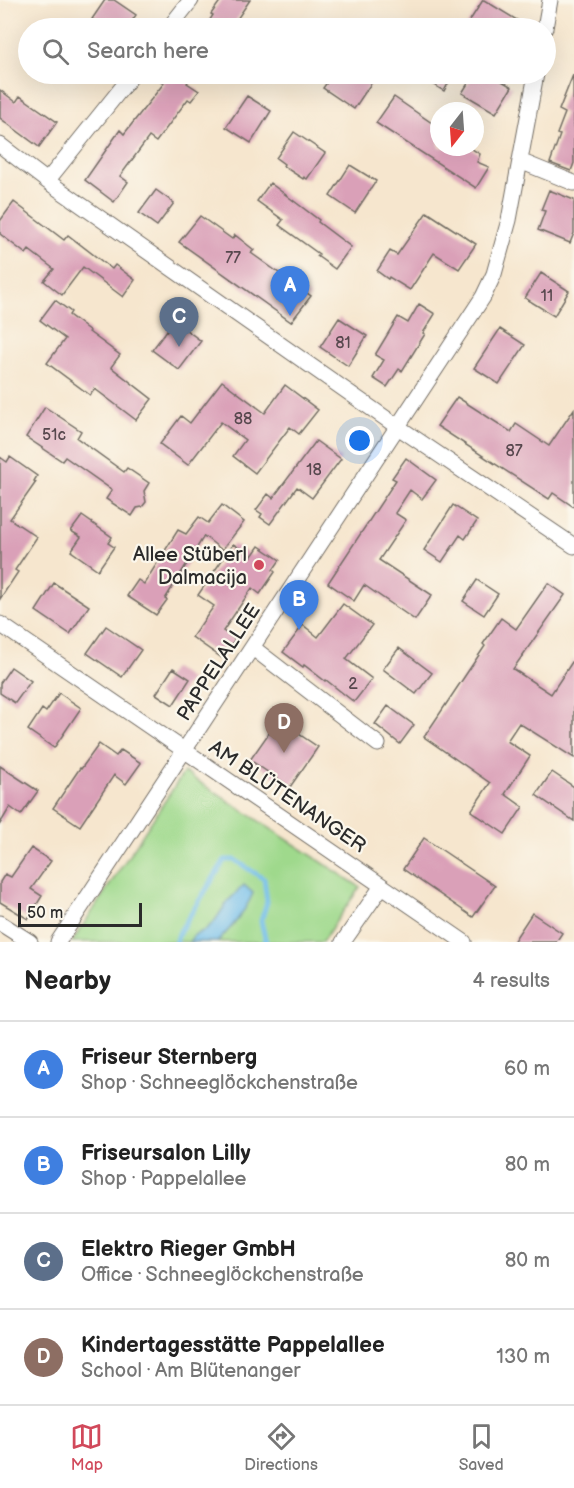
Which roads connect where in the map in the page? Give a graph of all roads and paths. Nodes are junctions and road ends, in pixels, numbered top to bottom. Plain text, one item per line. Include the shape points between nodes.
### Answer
1 (191, 0) edge
2 (550, 0) edge
3 (177, 18) edge
4 (547, 18) edge
5 (125, 84) edge
6 (534, 84) edge
7 (0, 145) edge
8 (520, 161) junction
9 (47, 181) junction
10 (574, 183) edge
11 (398, 427) junction
12 (574, 546) edge
13 (0, 624) edge
14 (252, 648) junction
15 (378, 744) dead end
16 (185, 751) junction
17 (382, 886) junction
18 (0, 923) edge
19 (30, 942) edge
20 (58, 942) edge
21 (344, 942) edge
22 (464, 942) edge

1 - 3 street
2 - 4 street
5 - 9 street
6 - 8 street, PAPPELALLEE
7 - 9 street
8 - 10 street
8 - 11 street, PAPPELALLEE via 494,274
9 - 11 street
11 - 12 street
11 - 14 street, PAPPELALLEE
13 - 16 street, AM BLÜTENANGER
14 - 15 street
14 - 16 street, PAPPELALLEE
16 - 17 street, AM BLÜTENANGER
16 - 20 street, PAPPELALLEE
17 - 21 street
17 - 22 street, AM BLÜTENANGER
18 - 19 street

